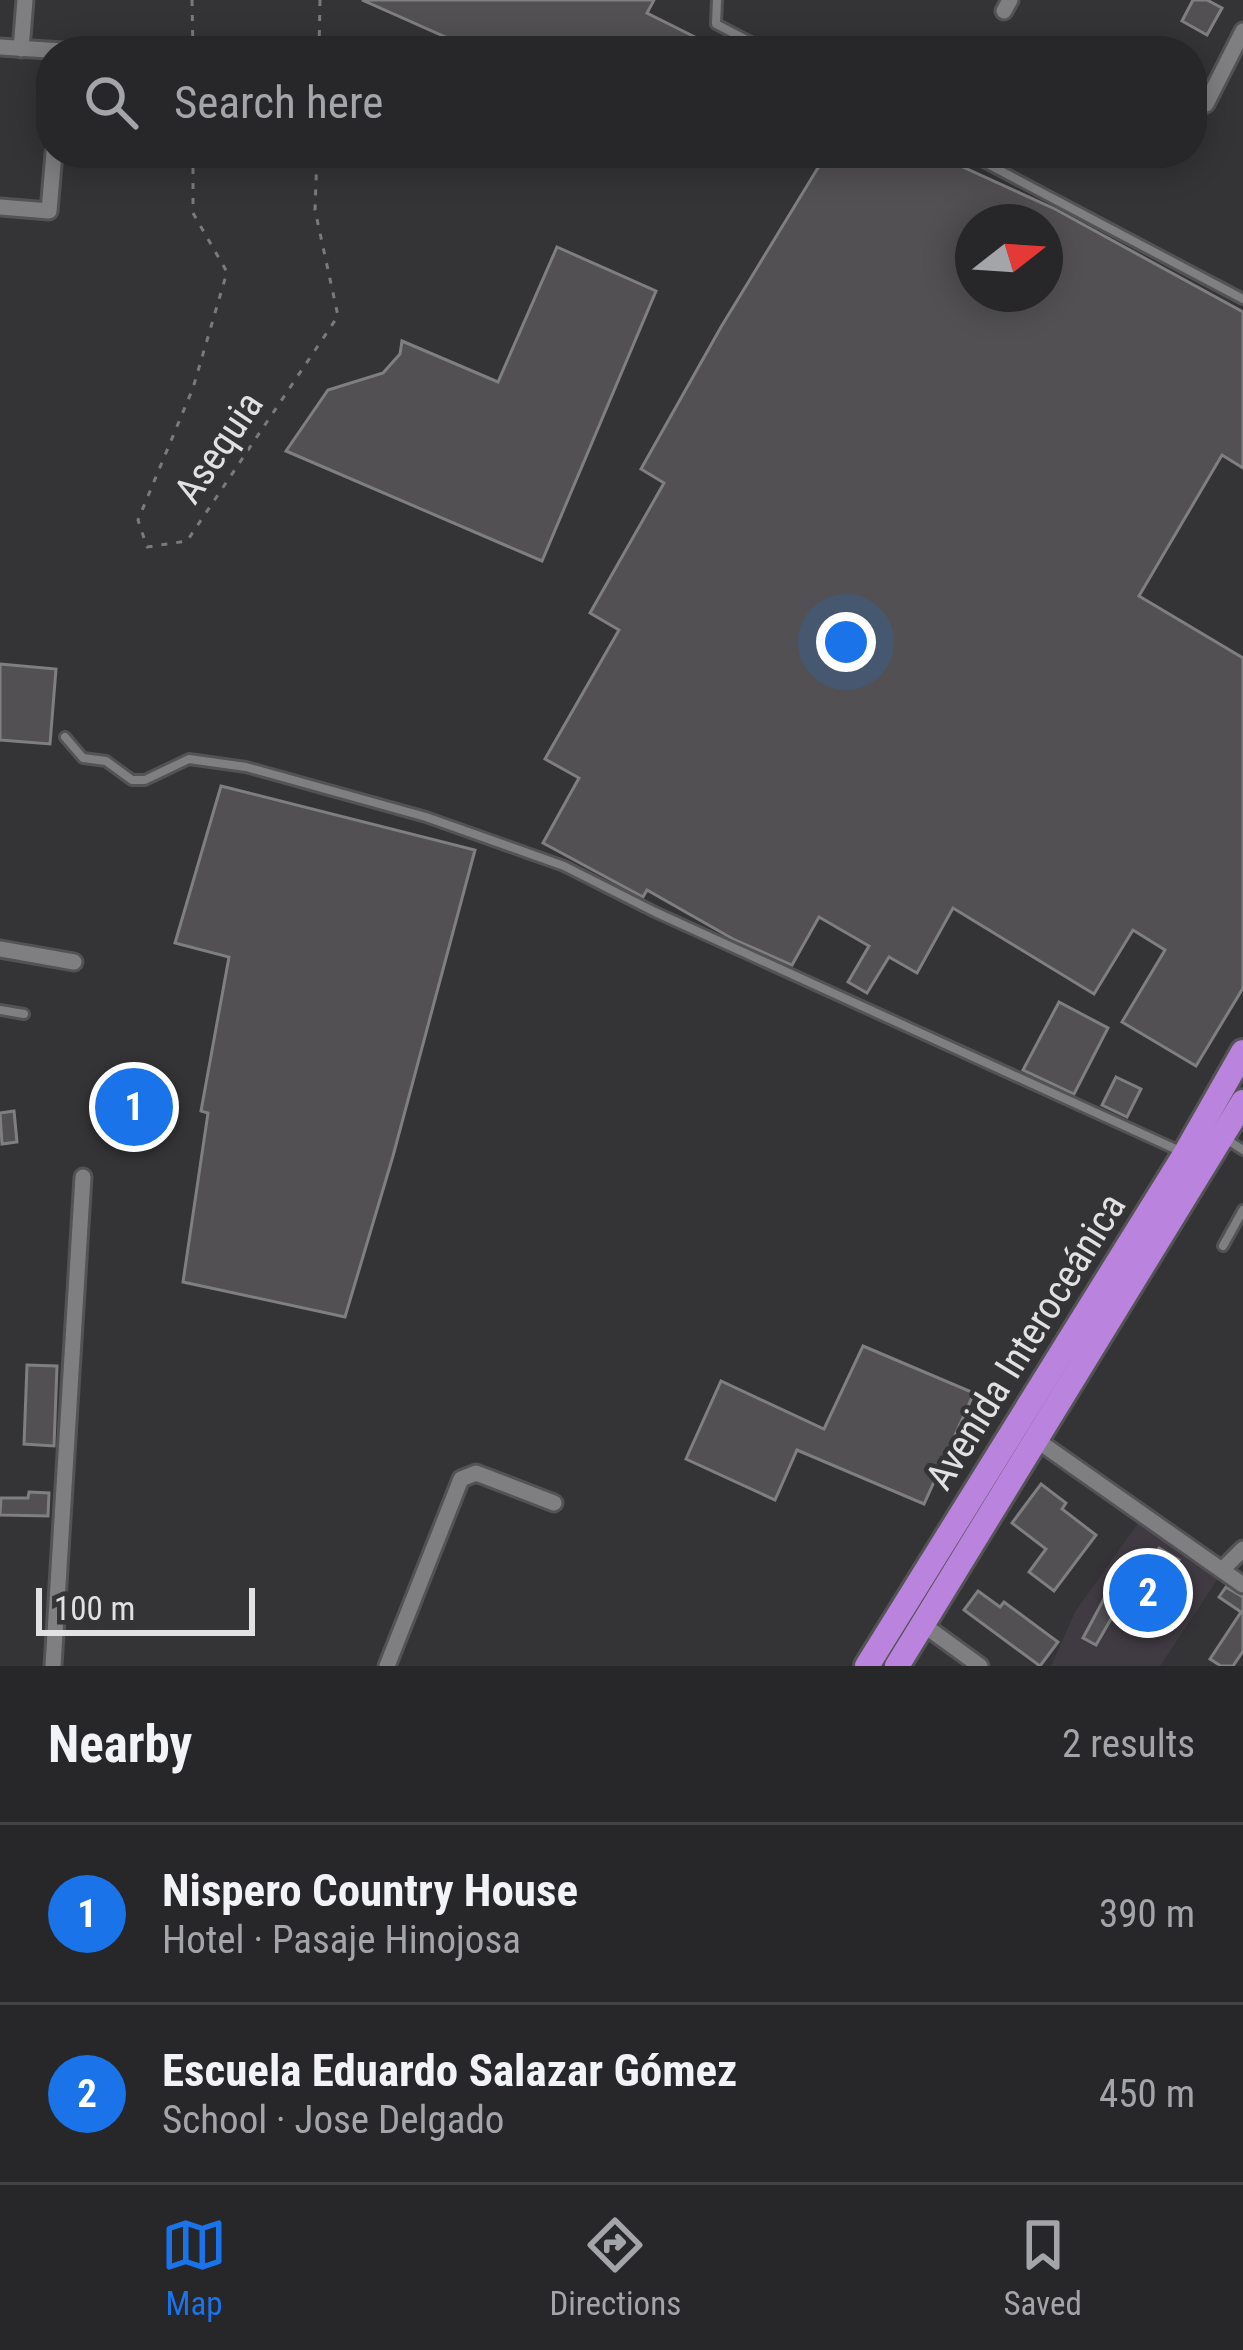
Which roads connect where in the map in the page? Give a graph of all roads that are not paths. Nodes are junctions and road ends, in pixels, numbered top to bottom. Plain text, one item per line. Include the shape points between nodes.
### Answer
1 (25, 0) edge
2 (717, 0) edge
3 (1243, 31) edge
4 (739, 36) edge
5 (0, 47) edge
6 (21, 49) junction
7 (36, 50) edge
8 (1207, 102) edge
9 (53, 168) edge
10 (995, 168) edge
11 (0, 207) edge
12 (1243, 299) edge
13 (64, 737) dead end
14 (0, 949) edge
15 (74, 962) dead end
16 (0, 1010) edge
17 (24, 1014) dead end
18 (1243, 1052) edge
19 (1243, 1102) edge
20 (1233, 1143) edge
21 (1185, 1154) junction
22 (82, 1177) dead end
23 (1243, 1210) edge
24 (1223, 1246) dead end
25 (1039, 1441) junction
26 (554, 1503) dead end
27 (1243, 1549) edge
28 (1222, 1570) junction
29 (1243, 1585) edge
30 (921, 1623) junction
31 (53, 1666) edge
32 (387, 1666) edge
33 (867, 1666) edge
34 (897, 1666) edge
35 (980, 1666) edge

1 - 6 street
2 - 4 lane via 716,24
3 - 8 street
5 - 6 street
6 - 7 street
9 - 11 street via 49,211
10 - 12 lane
13 - 21 lane via 83,758 106,761 132,780 189,759 246,767 564,866
14 - 15 street
16 - 17 lane
18 - 21 highway, Avenida Interoceánica
19 - 20 highway, Avenida Interoceánica
20 - 25 highway, Avenida Interoceánica
21 - 33 highway, Avenida Interoceánica
22 - 31 street
23 - 24 lane
25 - 28 street
25 - 30 highway, Avenida Interoceánica
26 - 32 street via 476,1472 461,1479
27 - 28 street
28 - 29 street
30 - 34 highway, Avenida Interoceánica
30 - 35 street

